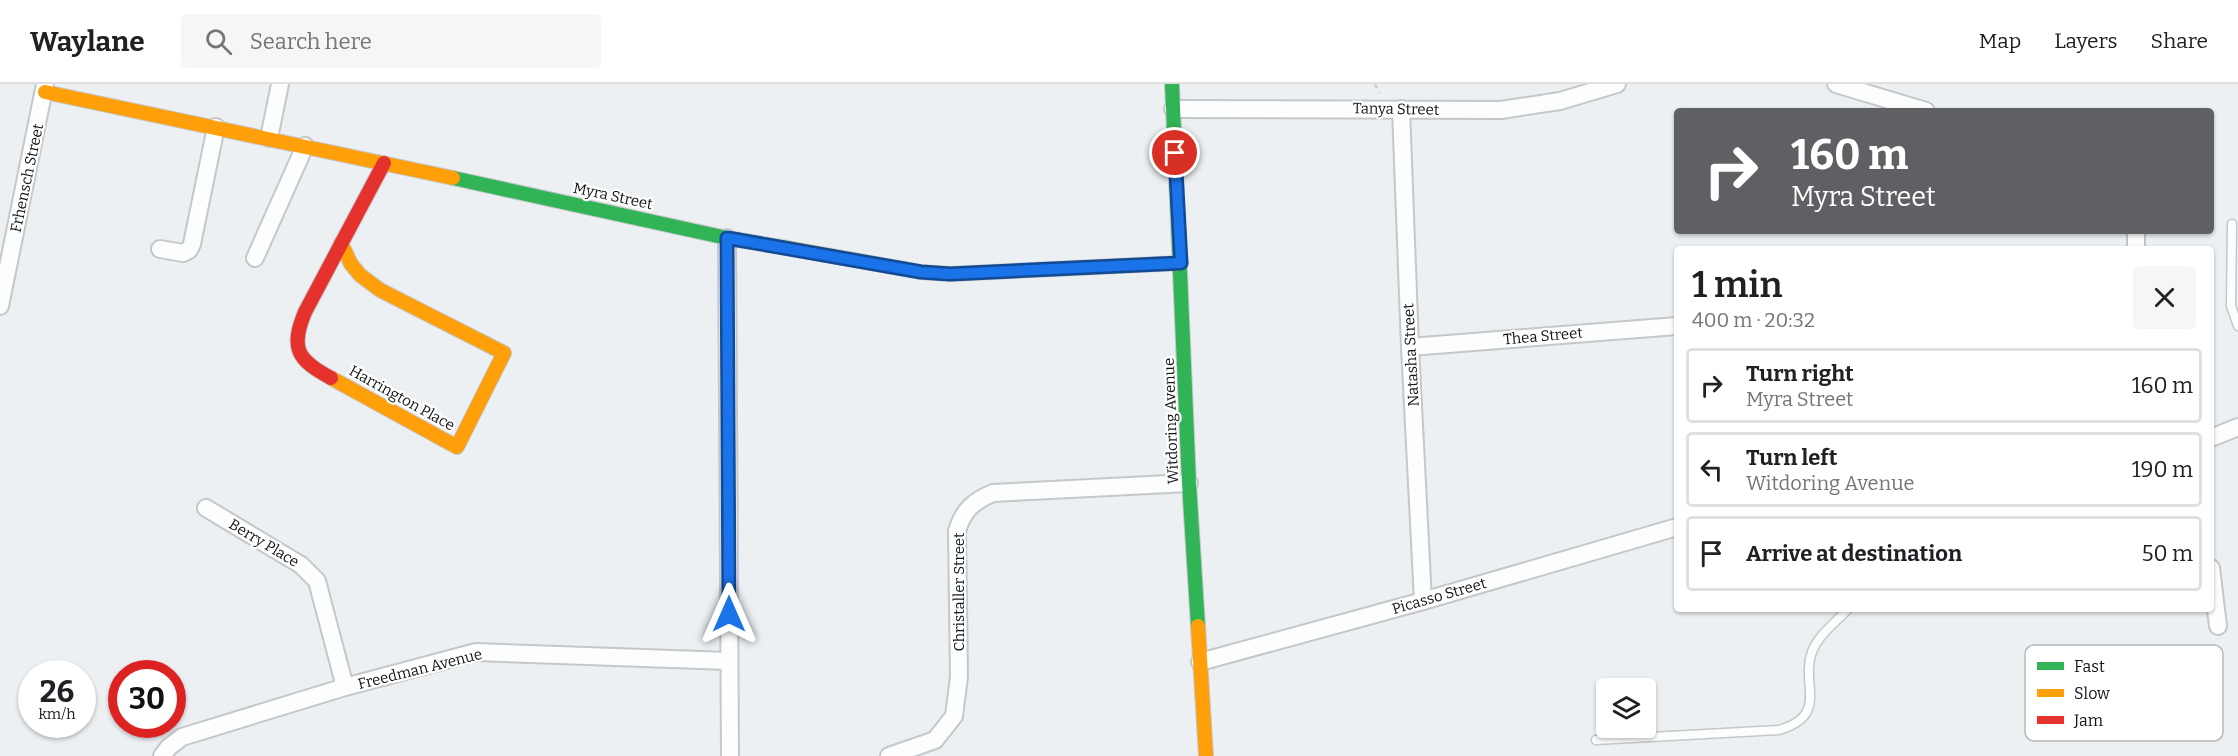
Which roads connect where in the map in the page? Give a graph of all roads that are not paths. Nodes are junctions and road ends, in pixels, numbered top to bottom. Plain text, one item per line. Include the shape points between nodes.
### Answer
1 (280, 84) edge
2 (1172, 84) edge
3 (1617, 84) edge
4 (1836, 84) edge
5 (45, 88) edge
6 (1916, 108) edge
7 (1173, 109) junction
8 (1401, 109) junction
9 (216, 127) junction
10 (269, 138) junction
11 (305, 146) junction
12 (381, 169) junction
13 (2232, 224) dead end
14 (727, 238) junction
15 (341, 243) junction
16 (160, 249) dead end
17 (255, 258) dead end
18 (1181, 263) junction
19 (0, 306) edge
20 (1674, 326) edge
21 (2238, 326) edge
22 (1410, 347) junction
23 (2238, 427) edge
24 (2214, 437) edge
25 (1189, 483) junction
26 (206, 508) dead end
27 (1674, 528) edge
28 (2214, 593) edge
29 (1423, 601) junction
30 (1845, 612) edge
31 (2218, 626) dead end
32 (729, 661) junction
33 (1200, 662) junction
34 (345, 687) junction
35 (1596, 740) dead end
36 (162, 756) edge
37 (730, 756) edge
38 (889, 756) edge
39 (1206, 756) edge

1 - 10 street
2 - 7 street, Witdoring Avenue
3 - 8 street, Tanya Street via 1560,101 1501,110
4 - 6 street
5 - 9 street, Myra Street
5 - 19 street, Frhensch Street
7 - 8 street, Tanya Street
7 - 18 street, Witdoring Avenue
8 - 22 street, Natasha Street
9 - 10 street, Myra Street
9 - 16 street via 192,244 183,253
10 - 11 street, Myra Street
11 - 12 street, Myra Street
11 - 17 street
12 - 14 street, Myra Street
12 - 15 street, Harrington Place
13 - 21 lane via 2231,306
14 - 18 street, Myra Street via 950,274
14 - 32 street
15 - 15 street, Harrington Place via 298,329 296,348 303,361 457,447 504,353 380,290 360,275
18 - 25 street, Witdoring Avenue
20 - 22 street, Thea Street
22 - 29 street, Natasha Street
23 - 24 street
25 - 33 street, Witdoring Avenue
25 - 38 street, Christaller Street via 993,493 977,500 961,518 957,531 959,677 954,716 935,740
26 - 34 street, Berry Place via 301,565 317,581
27 - 29 street, Picasso Street
28 - 31 street
29 - 33 street, Picasso Street
30 - 35 lane via 1812,652 1810,704 1794,725 1779,730
32 - 34 street, Freedman Avenue via 476,652
32 - 37 street
33 - 39 street, Witdoring Avenue
34 - 36 street, Freedman Avenue via 182,737

